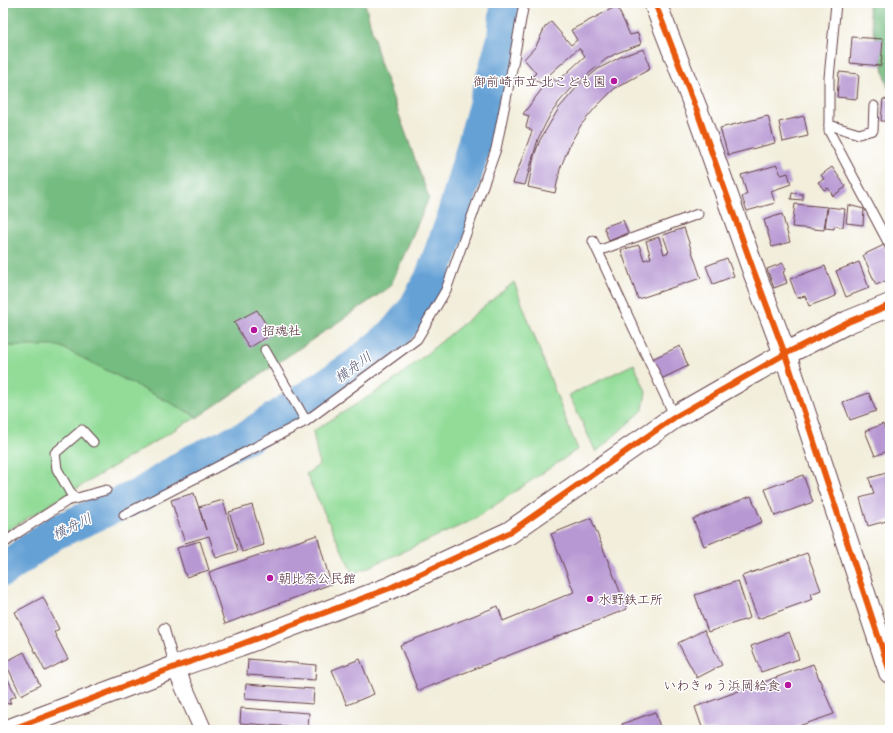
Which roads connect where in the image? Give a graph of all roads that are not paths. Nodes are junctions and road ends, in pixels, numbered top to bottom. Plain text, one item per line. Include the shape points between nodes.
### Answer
1 (524, 3) edge
2 (655, 3) edge
3 (836, 3) edge
4 (874, 106) dead end
5 (829, 125) junction
6 (698, 214) dead end
7 (593, 242) dead end
8 (890, 246) edge
9 (598, 251) junction
10 (890, 305) edge
11 (265, 350) dead end
12 (786, 354) junction
13 (675, 417) junction
14 (306, 421) junction
15 (93, 442) dead end
16 (106, 490) dead end
17 (74, 499) junction
18 (124, 515) dead end
19 (3, 544) edge
20 (164, 628) dead end
21 (175, 667) junction
22 (890, 672) edge
23 (10, 730) edge
24 (203, 730) edge

1 - 14 lane via 496,149 446,290 417,339
2 - 12 street
3 - 5 lane via 829,78
4 - 5 lane via 873,130 859,134
5 - 8 lane via 829,131
6 - 9 lane
7 - 9 lane
9 - 13 lane
10 - 12 street via 848,322
11 - 14 lane
12 - 13 street
12 - 22 street
13 - 21 street via 509,533 390,588
14 - 18 lane
15 - 17 lane via 82,430 55,453 57,469
16 - 17 lane
17 - 19 lane via 67,501
20 - 21 lane
21 - 23 street
21 - 24 street

